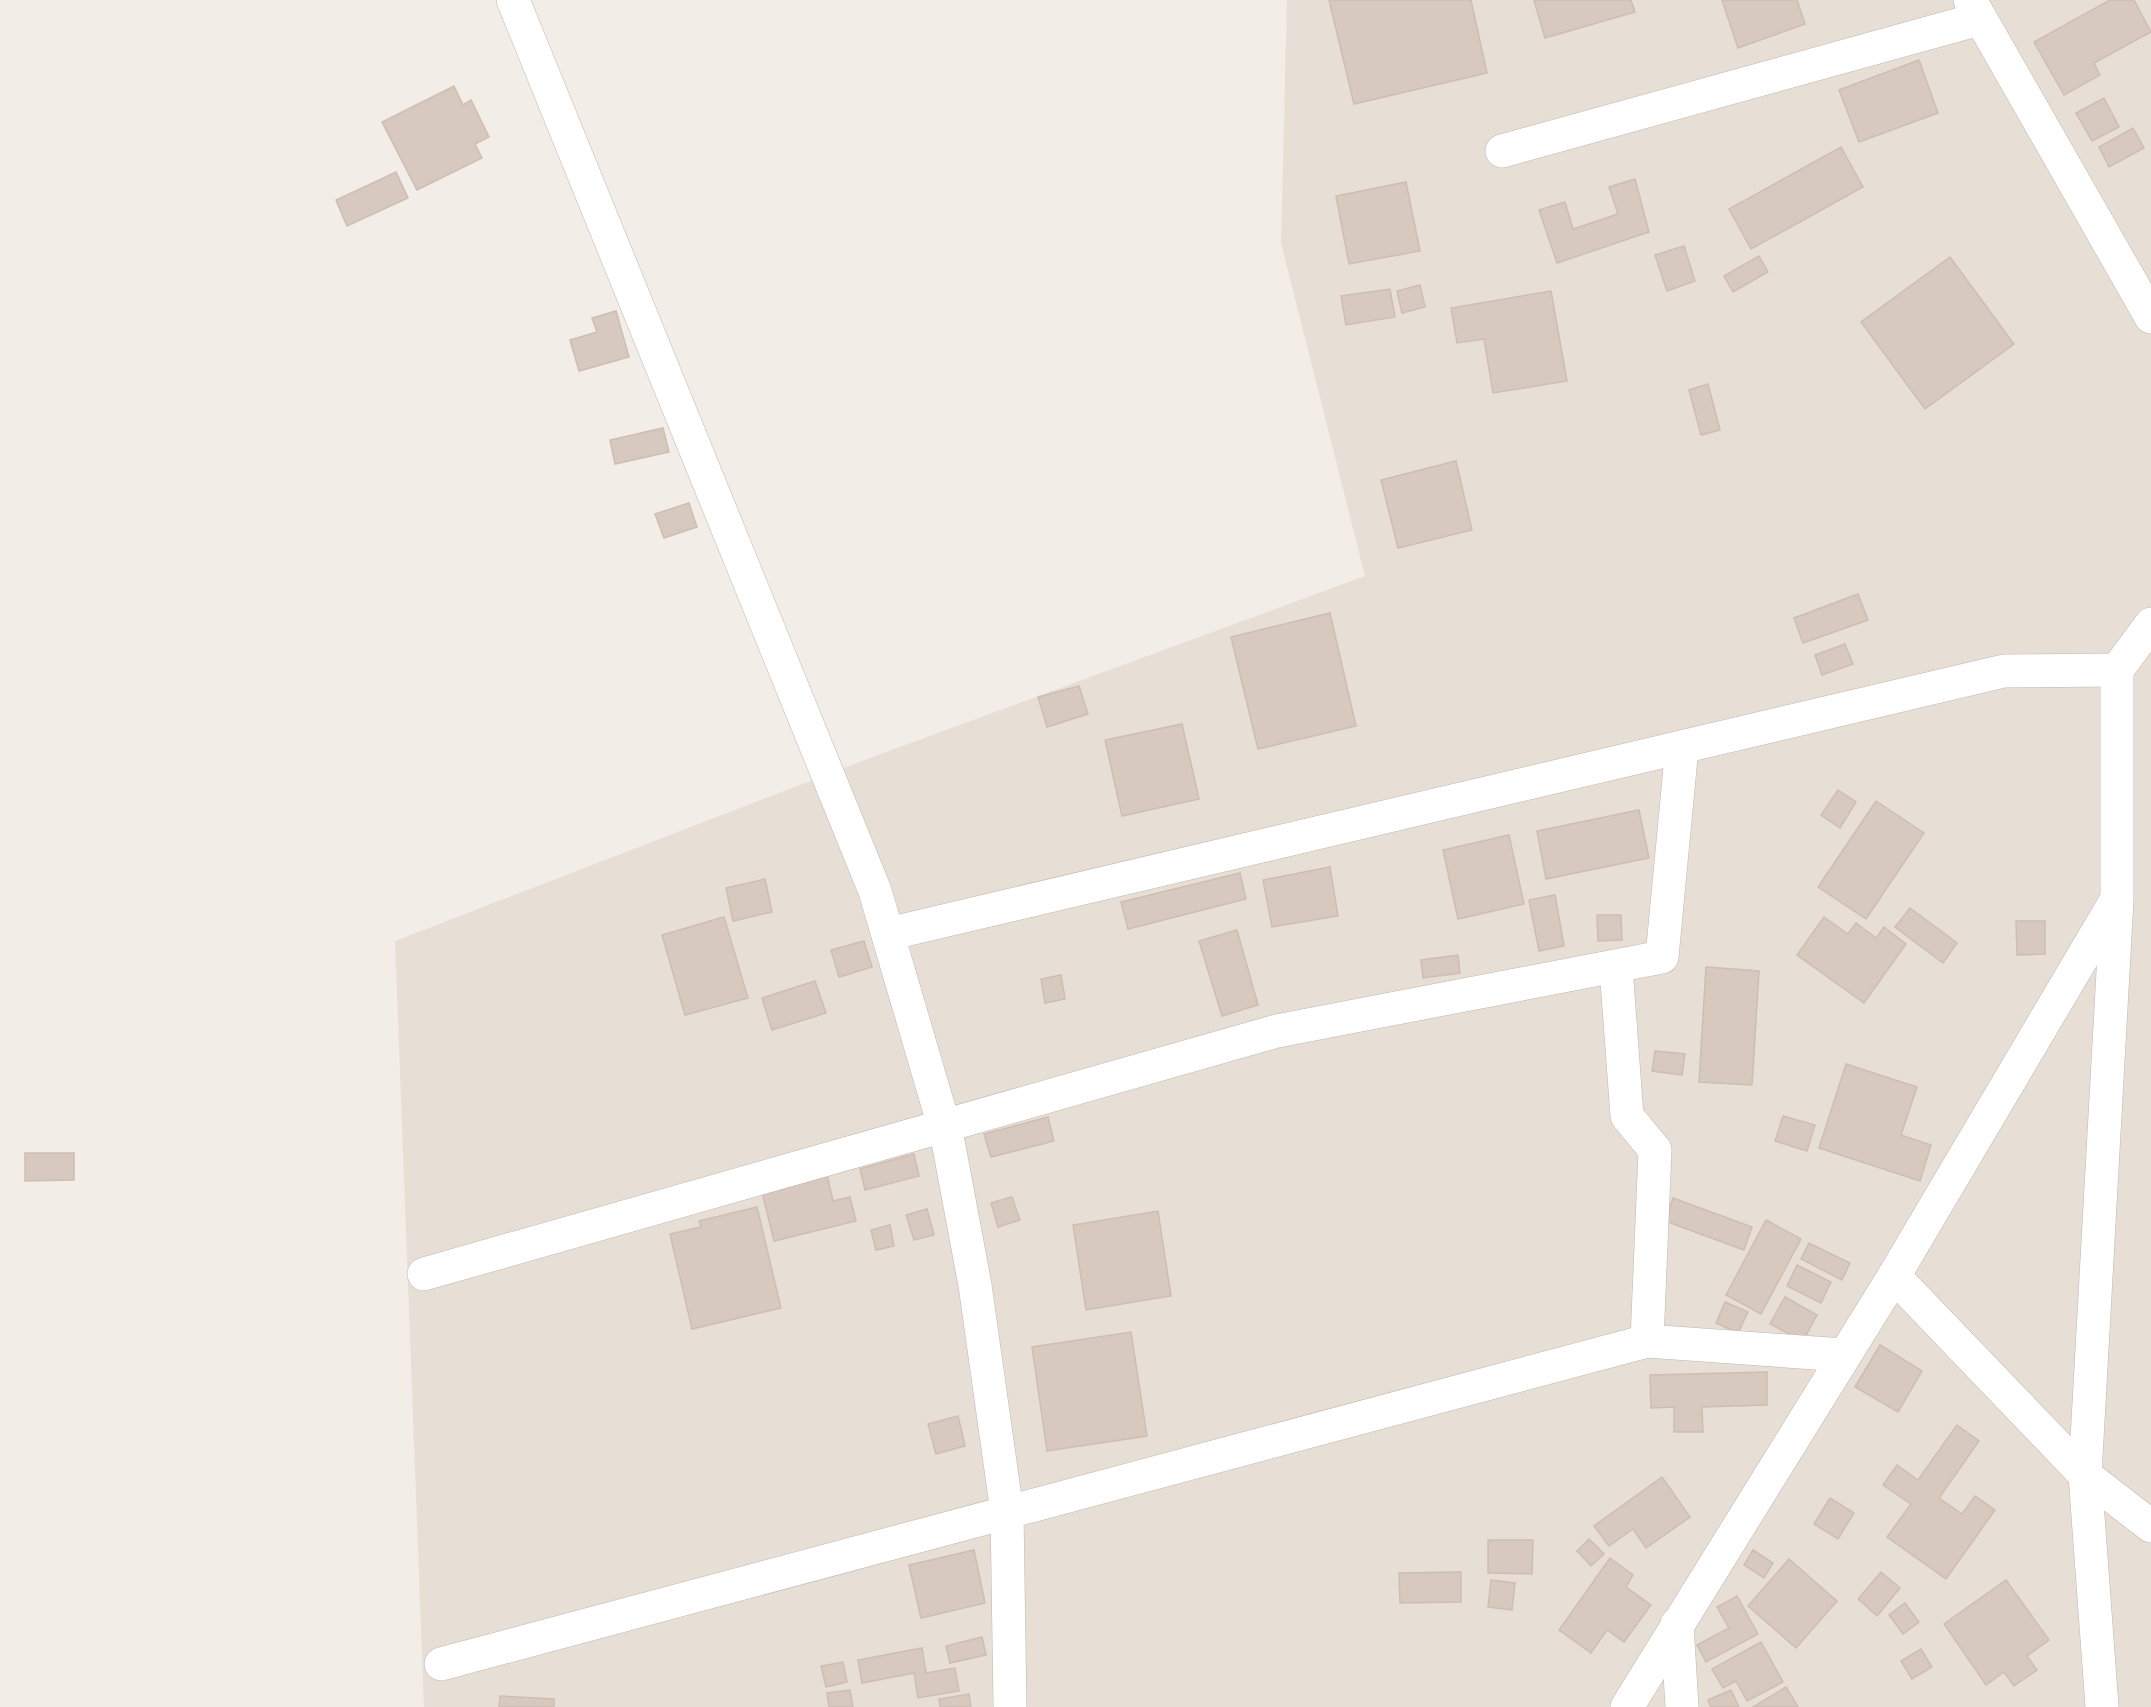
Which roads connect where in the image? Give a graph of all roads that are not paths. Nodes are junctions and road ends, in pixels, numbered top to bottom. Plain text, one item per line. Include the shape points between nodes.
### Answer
1 (513, 0) edge
2 (1974, 9) edge
3 (1502, 151) dead end
4 (2151, 318) edge
5 (2151, 624) edge
6 (2117, 670) junction
7 (1682, 747) junction
8 (2117, 900) junction
9 (888, 934) junction
10 (1616, 967) junction
11 (943, 1125) junction
12 (424, 1274) dead end
13 (1894, 1276) junction
14 (1647, 1341) junction
15 (1843, 1355) junction
16 (2085, 1475) junction
17 (1007, 1512) junction
18 (2151, 1526) edge
19 (1677, 1624) junction
20 (441, 1664) dead end
21 (1010, 1707) edge
22 (1627, 1707) edge
23 (1682, 1707) edge
24 (2102, 1707) edge

1 - 9 street via 875,891
2 - 3 street
2 - 4 street
5 - 6 street
6 - 7 street via 2004,671
6 - 8 street
7 - 9 street
7 - 10 street via 1662,957
8 - 13 street
8 - 16 street
9 - 11 street
10 - 11 street via 1277,1031
10 - 14 street via 1627,1116 1655,1150
11 - 12 street
11 - 17 street via 975,1285
13 - 15 street
13 - 16 street
14 - 15 street
14 - 17 street
15 - 19 street
16 - 18 street
16 - 24 street
17 - 20 street
17 - 21 street
19 - 22 street
19 - 23 street

